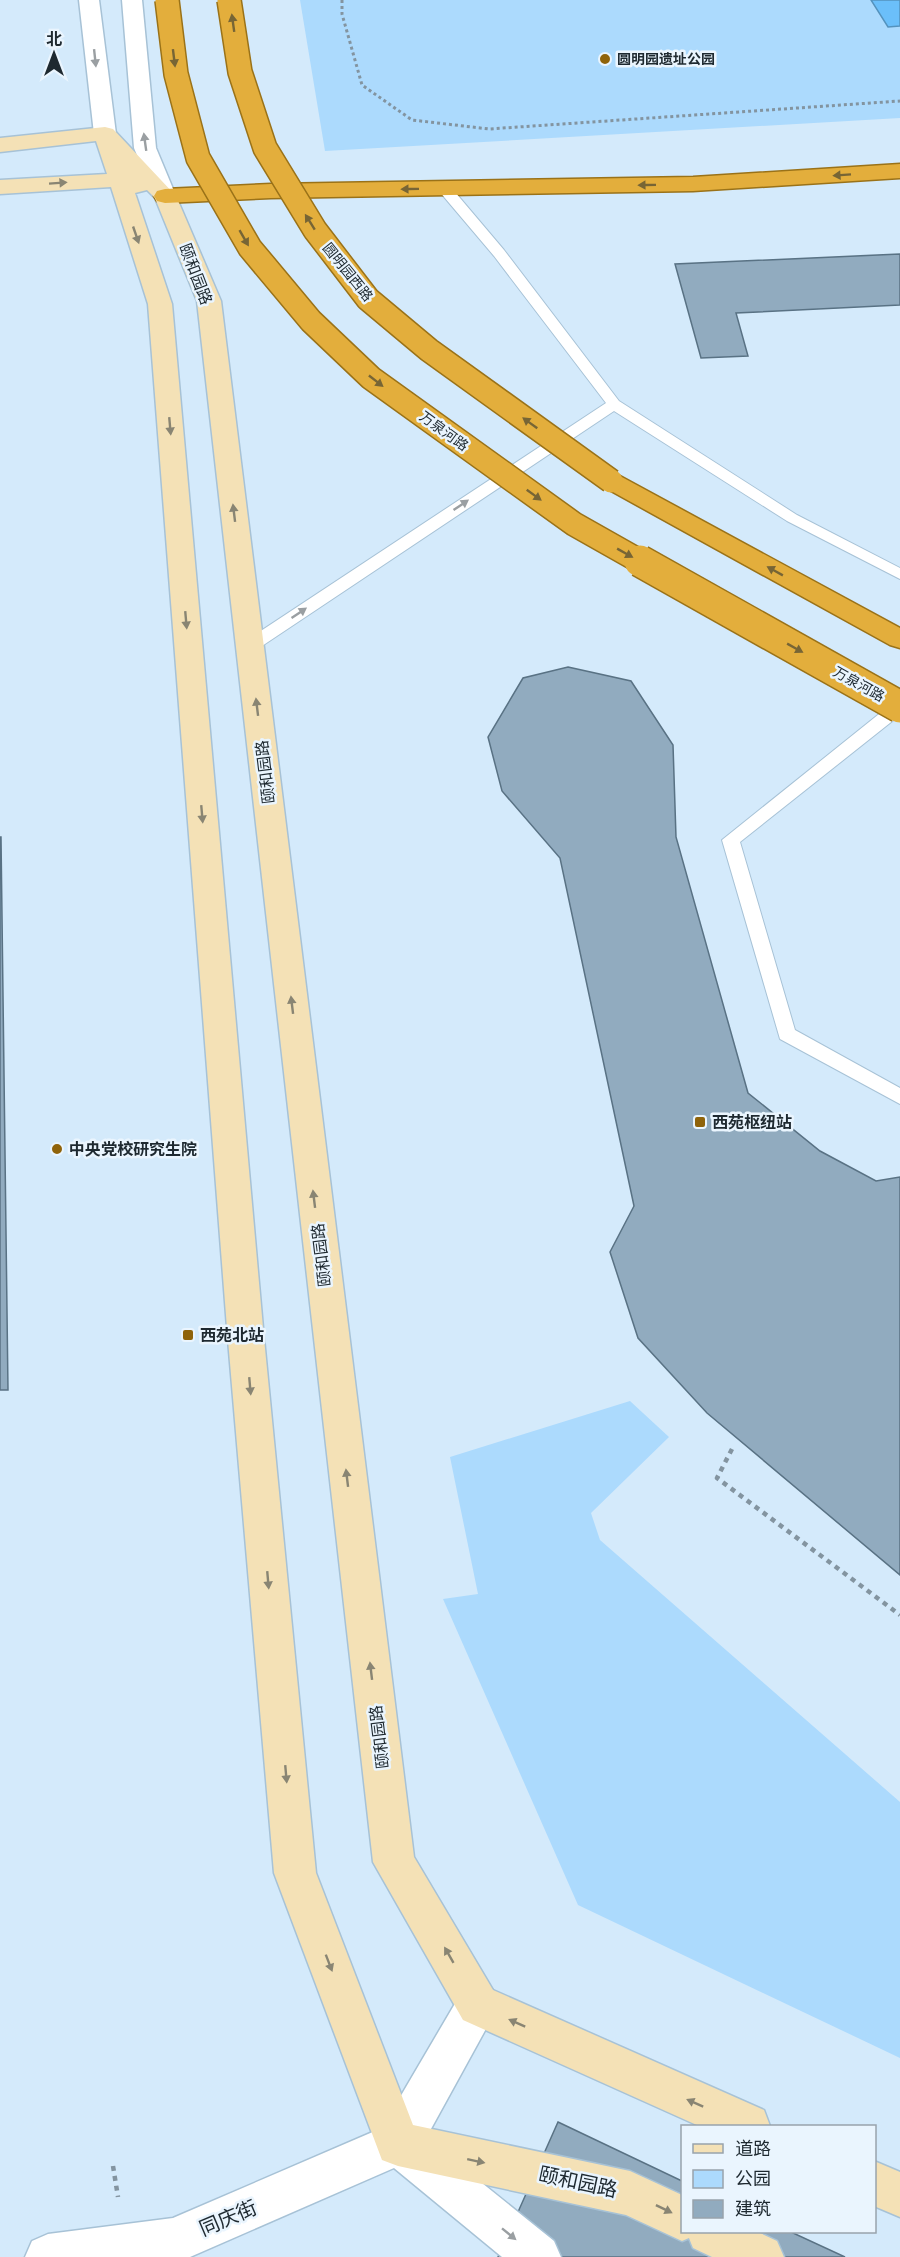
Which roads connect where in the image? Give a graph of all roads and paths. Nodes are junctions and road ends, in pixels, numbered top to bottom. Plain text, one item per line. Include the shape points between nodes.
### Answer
1 (89, 0) edge
2 (132, 0) edge
3 (167, 0) edge
4 (229, 0) edge
5 (342, 0) edge
6 (900, 101) edge
7 (105, 134) junction
8 (0, 145) edge
9 (900, 171) edge
10 (118, 180) junction
11 (0, 187) edge
12 (444, 188) junction
13 (165, 196) junction
14 (614, 404) junction
15 (900, 574) edge
16 (900, 639) edge
17 (250, 646) junction
18 (900, 706) edge
19 (900, 1097) edge
20 (732, 1449) dead end
21 (900, 1615) edge
22 (478, 2005) junction
23 (744, 2125) edge
24 (398, 2144) junction
25 (876, 2184) edge
26 (900, 2195) edge
27 (681, 2218) edge
28 (711, 2233) edge
29 (48, 2257) edge
30 (538, 2257) edge
31 (761, 2257) edge

1 -> 7 street
13 -> 2 street via 145,148
3 -> 18 highway, 万泉河路, bridge via 176,74 198,158 250,248 311,321 371,378 574,524
16 -> 4 highway, 圆明园西路, bridge via 611,481 429,350 368,299 315,230 266,148 240,72
5 - 6 path via 342,14 362,86 412,120 489,129
7 - 8 main road
7 - 10 main road
7 - 13 main road
9 -> 12 highway via 693,184
11 -> 10 main road
10 - 13 main road
10 -> 24 main road via 160,304 245,1328 295,1873
12 -> 13 highway
12 - 14 lane via 499,253
17 -> 13 main road, 颐和园路 via 209,301
14 - 15 lane via 792,518
17 -> 14 lane
22 -> 17 main road, 颐和园路 via 394,1862
18 - 19 lane via 731,840 787,1034
20 - 21 path via 717,1478
23 -> 22 main road
22 - 24 street
24 -> 27 main road, 颐和园路 via 630,2193
24 - 29 street, 同庆街 via 174,2241
24 -> 30 street
25 - 26 main road
28 - 31 main road

